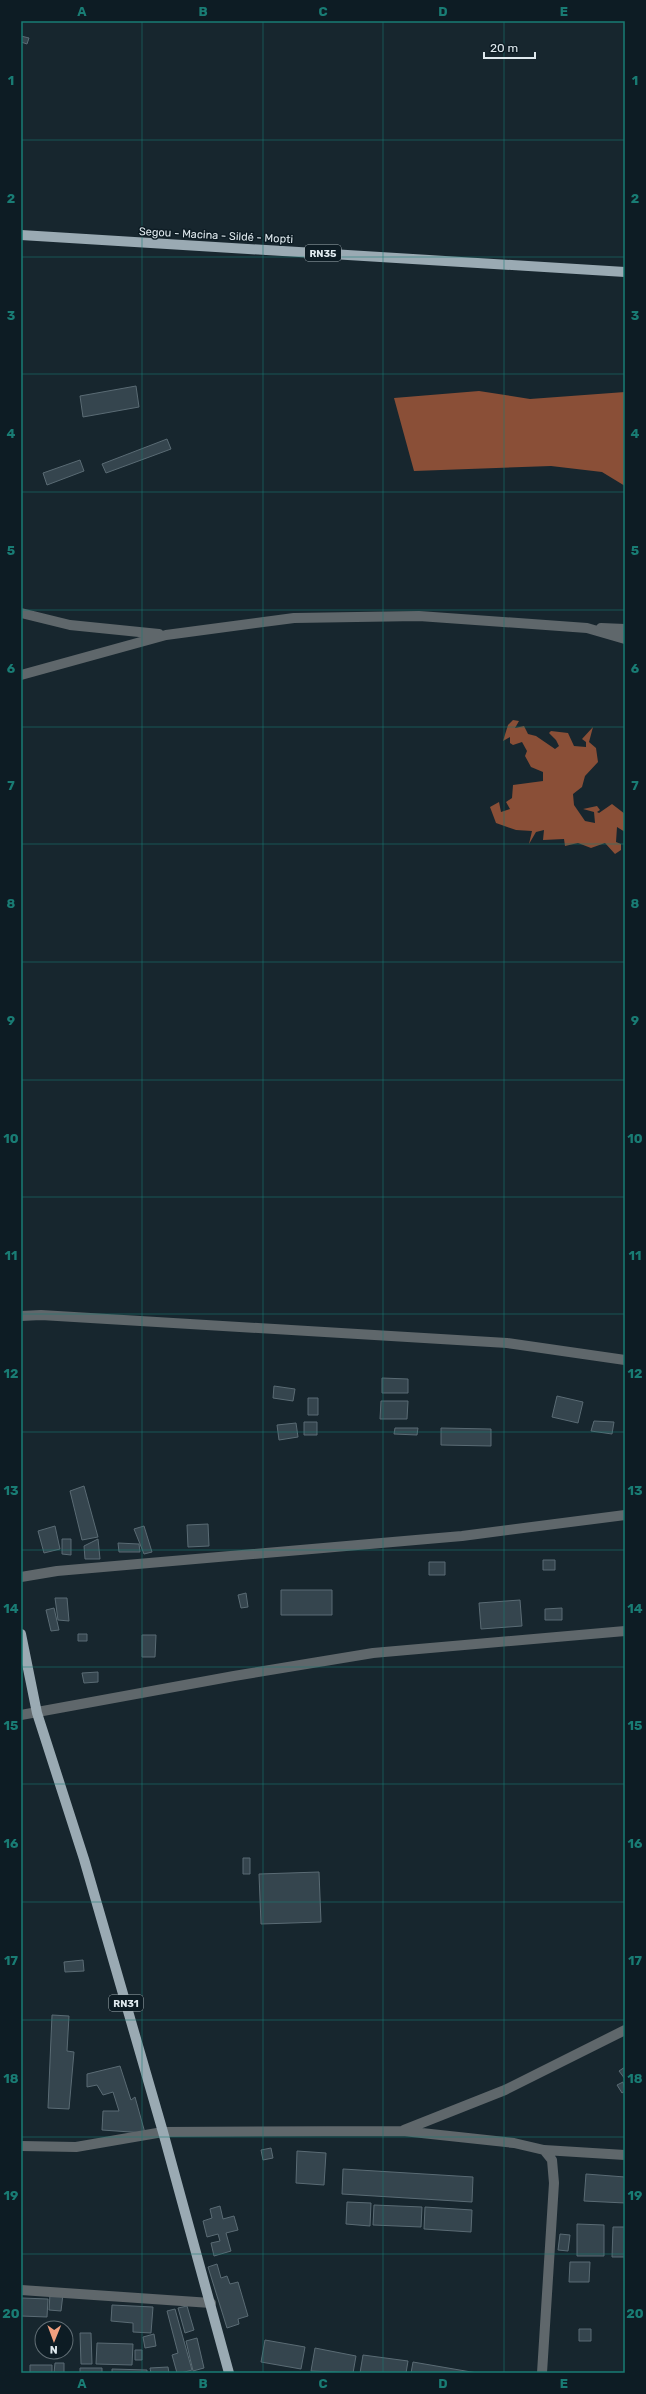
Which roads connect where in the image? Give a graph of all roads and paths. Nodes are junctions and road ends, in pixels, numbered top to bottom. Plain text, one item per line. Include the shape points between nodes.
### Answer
1 (21, 235) edge
2 (625, 272) edge
3 (21, 613) edge
4 (587, 628) junction
5 (625, 629) edge
6 (166, 635) junction
7 (625, 639) edge
8 (21, 675) edge
9 (21, 1316) edge
10 (625, 1360) edge
11 (625, 1515) edge
12 (21, 1577) edge
13 (625, 1631) edge
14 (21, 1634) edge
15 (37, 1713) junction
16 (21, 1715) edge
17 (625, 2030) edge
18 (403, 2131) junction
19 (163, 2132) junction
20 (21, 2146) edge
21 (544, 2150) junction
22 (625, 2155) edge
23 (21, 2290) edge
24 (211, 2303) junction
25 (229, 2373) edge
26 (542, 2373) edge

1 - 2 main road, Segou - Macina - Sildé - Mopti / RN35
3 - 6 street via 70,625
4 - 5 street
4 - 6 street via 404,616 294,618
4 - 7 street
6 - 8 street
9 - 10 street via 41,1315 507,1343
11 - 12 street via 462,1536 57,1570
13 - 15 street via 374,1652
14 - 15 main road, RN31
15 - 16 street
15 - 19 main road, RN31 via 84,1859
17 - 18 street via 505,2090
18 - 19 street
18 - 21 street via 514,2143
19 - 20 street via 76,2147
19 - 24 main road, RN31
21 - 22 street
21 - 26 street via 552,2160 554,2183
23 - 24 street
24 - 25 main road, RN31

